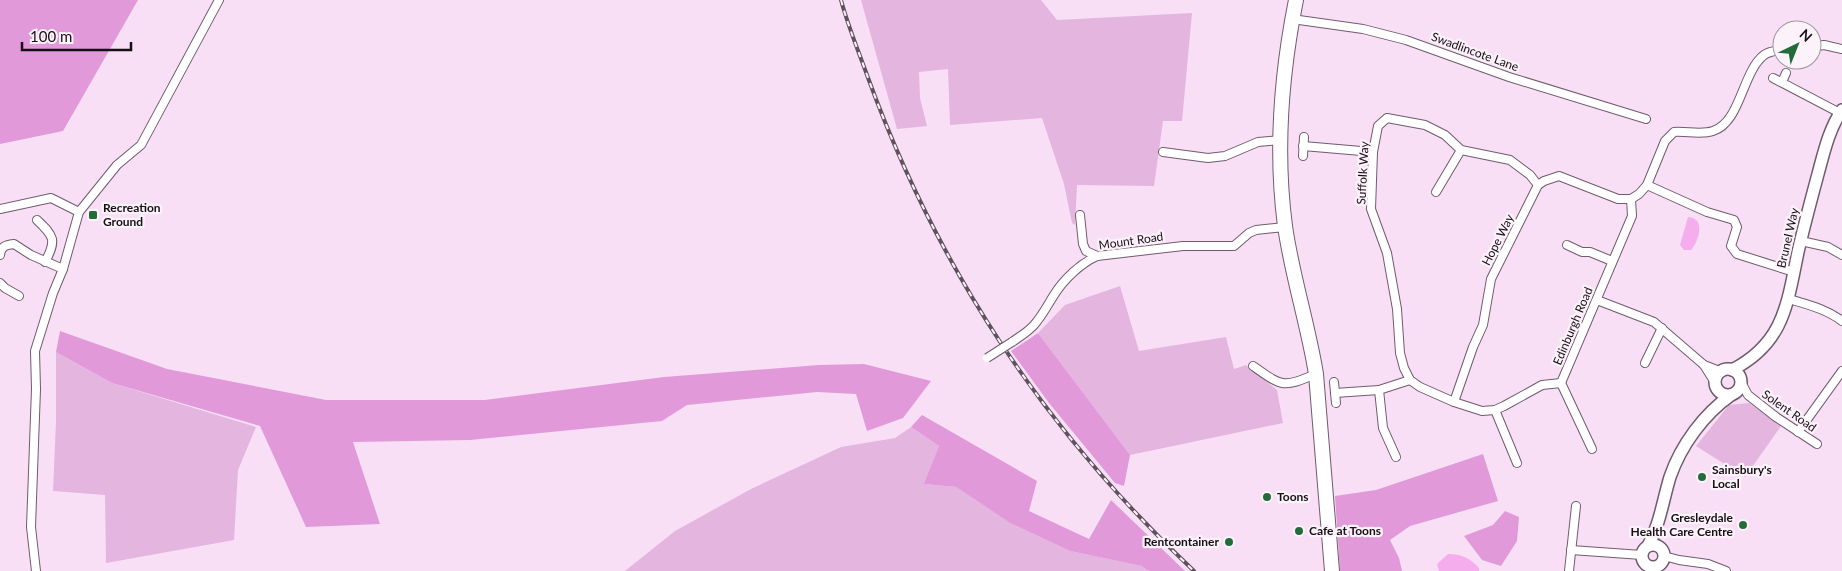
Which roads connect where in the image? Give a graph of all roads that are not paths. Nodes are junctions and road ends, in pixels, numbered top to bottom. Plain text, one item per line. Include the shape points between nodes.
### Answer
1 (219, 0) edge
2 (1296, 0) edge
3 (1292, 19) junction
4 (1822, 45) edge
5 (1842, 49) edge
6 (1772, 52) edge
7 (1786, 73) dead end
8 (1773, 78) dead end
9 (1782, 82) junction
10 (1841, 112) edge
11 (1646, 119) dead end
12 (1304, 137) dead end
13 (1280, 140) junction
14 (1303, 146) junction
15 (1461, 150) junction
16 (1163, 152) dead end
17 (1373, 152) junction
18 (1303, 156) dead end
19 (1538, 185) junction
20 (1647, 185) junction
21 (1436, 192) dead end
22 (1631, 199) junction
23 (0, 209) edge
24 (79, 212) junction
25 (1080, 215) dead end
26 (37, 220) dead end
27 (1285, 227) junction
28 (1801, 241) junction
29 (1567, 245) dead end
30 (0, 255) edge
31 (1842, 255) edge
32 (1097, 256) junction
33 (1612, 261) junction
34 (46, 262) junction
35 (64, 269) junction
36 (1794, 272) junction
37 (0, 283) edge
38 (19, 296) dead end
39 (1789, 299) junction
40 (1596, 300) junction
41 (1842, 321) edge
42 (1662, 328) junction
43 (987, 358) dead end
44 (1746, 362) junction
45 (1645, 363) dead end
46 (1704, 365) junction
47 (1253, 366) dead end
48 (1727, 371) junction
49 (1316, 374) junction
50 (1841, 374) edge
51 (1410, 380) junction
52 (1741, 380) junction
53 (1334, 382) dead end
54 (1561, 383) junction
55 (1716, 386) junction
56 (1379, 390) junction
57 (1335, 393) junction
58 (1732, 394) junction
59 (1748, 395) junction
60 (1454, 402) junction
61 (1336, 403) dead end
62 (1714, 407) junction
63 (1495, 410) junction
64 (1798, 432) junction
65 (1817, 444) dead end
66 (1592, 449) dead end
67 (1396, 457) dead end
68 (1518, 463) dead end
69 (1576, 506) dead end
70 (1658, 525) junction
71 (1571, 550) junction
72 (1646, 558) edge
73 (1661, 560) edge
74 (36, 571) edge
75 (1332, 571) edge
76 (1569, 571) edge
77 (1726, 571) edge

1 - 24 street via 141,144 117,165
2 - 3 highway
3 - 11 street, Swadlincote Lane via 1363,29 1406,40 1509,77
3 - 13 highway
4 - 5 street
6 - 20 street via 1763,55 1732,116 1721,128 1711,132 1674,132 1665,141
7 - 9 street
8 - 9 street
9 - 10 street
10 - 28 street, Brunel Way via 1830,133
12 - 14 street
13 - 16 street via 1258,142 1225,156 1208,158
13 - 27 highway
14 - 17 street
14 - 18 street
15 - 17 street, Suffolk Way via 1444,135 1425,125 1387,118 1378,126
15 - 19 street, Suffolk Way via 1510,160 1530,174
15 - 21 street
17 - 51 street, Suffolk Way via 1371,209 1387,253 1397,309 1400,353
19 - 22 street via 1559,176 1618,199
19 - 60 street, Hope Way via 1491,279 1483,325
20 - 22 street
20 - 36 street via 1707,212 1734,220 1737,227 1731,246 1737,254
22 - 33 street, Edinburgh Road via 1632,216
23 - 24 street via 50,198
24 - 35 street
25 - 32 street via 1082,244 1086,251
26 - 34 street via 50,232 53,240
27 - 32 street, Mount Road via 1256,230 1234,246 1183,246
27 - 49 highway
28 - 31 street via 1828,247
28 - 36 street, Brunel Way
29 - 33 street
30 - 34 street via 4,246 14,244
32 - 43 street, Mount Road, bridge via 1075,270 1033,326
33 - 40 street, Edinburgh Road
34 - 35 street
35 - 74 street via 35,351 31,528
36 - 39 street, Brunel Way
37 - 38 street
39 - 41 street via 1830,312
39 - 44 street, Brunel Way via 1774,333
40 - 42 street
40 - 54 street, Edinburgh Road
42 - 45 street
42 - 46 street
44 - 48 street, Brunel Way
44 - 52 street, Brunel Way
46 - 48 street
46 - 55 street
47 - 49 street via 1284,384
48 - 52 street via 1736,372
48 - 55 street via 1718,376
49 - 75 highway
50 - 64 street
51 - 56 street
51 - 60 street
52 - 58 street via 1739,389
52 - 59 street, Solent Road
53 - 57 street
54 - 63 street, Edinburgh Road via 1542,385
54 - 66 street
55 - 58 street via 1723,394
55 - 62 street
56 - 57 street
56 - 67 street via 1382,428
57 - 61 street
58 - 59 street, Solent Road
58 - 62 street
59 - 64 street, Solent Road
60 - 63 street via 1482,411
62 - 70 street via 1676,463
63 - 68 street
64 - 65 street, Solent Road
69 - 71 street
70 - 72 street
70 - 73 street
71 - 72 street
71 - 76 street
72 - 73 street via 1653,567
72 - 73 street via 1656,545
73 - 77 street via 1708,564

